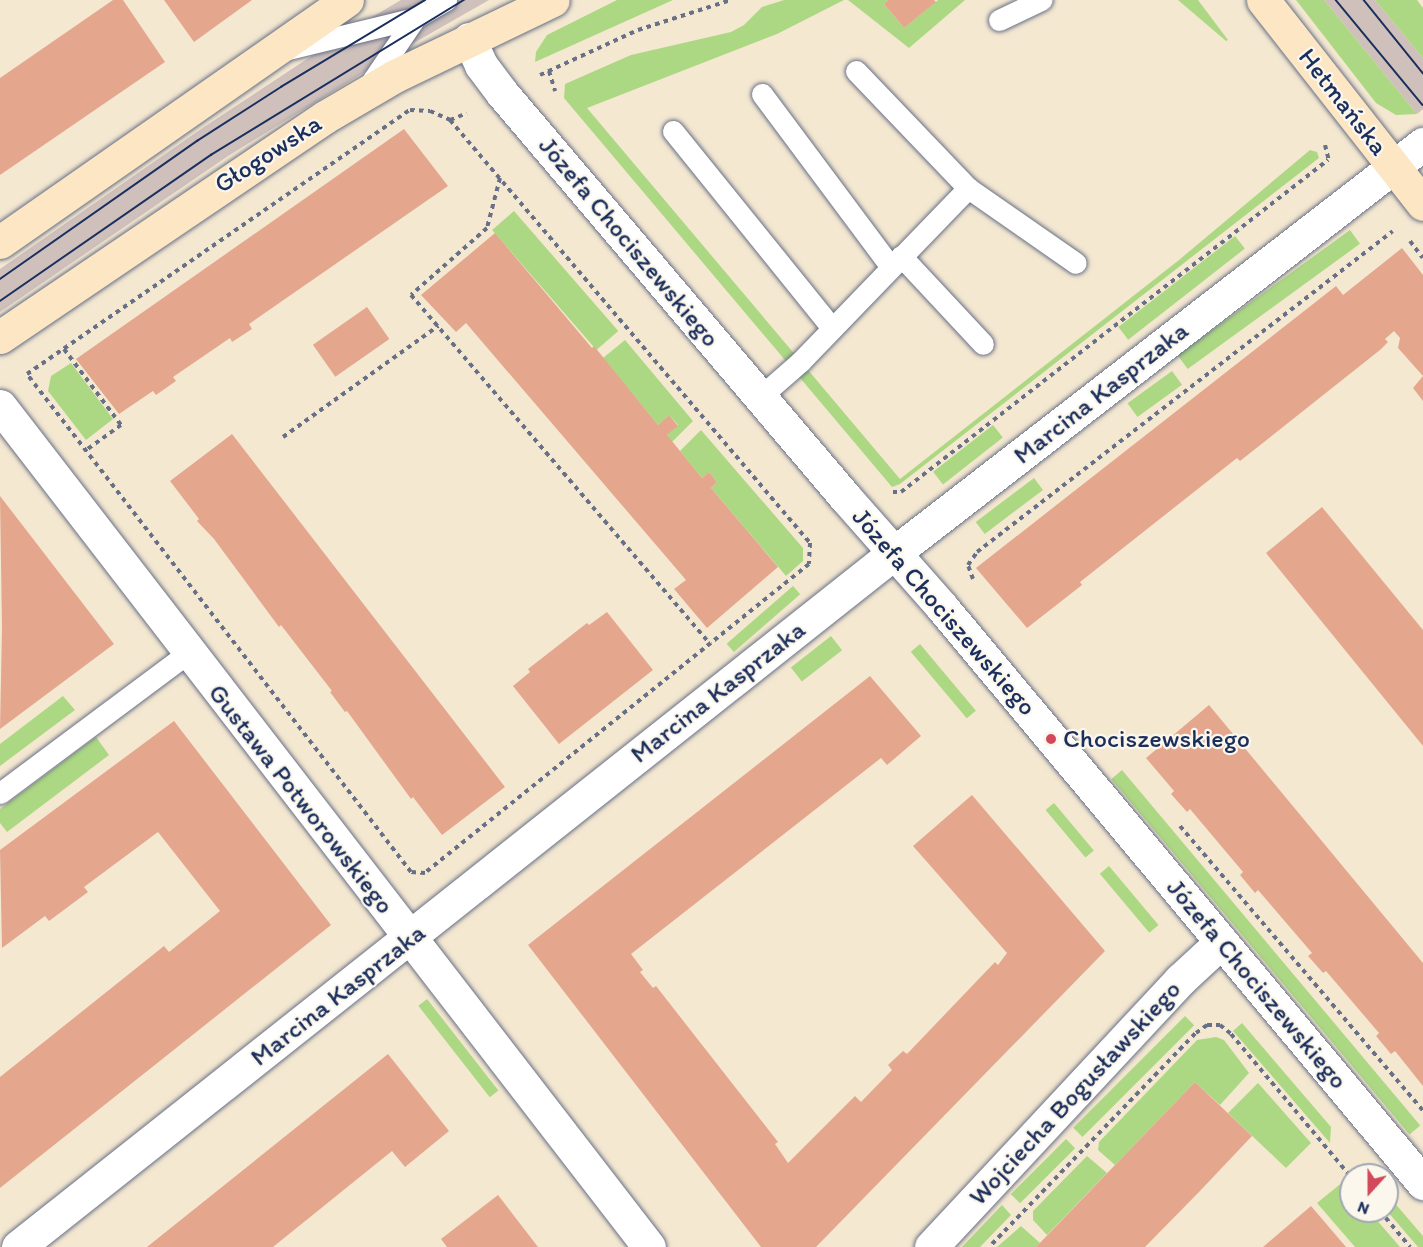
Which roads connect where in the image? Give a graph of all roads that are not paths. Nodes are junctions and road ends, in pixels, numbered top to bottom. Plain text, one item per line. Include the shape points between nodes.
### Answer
1 (348, 0) edge
2 (446, 0) edge
3 (553, 0) edge
4 (1041, 0) edge
5 (1263, 0) edge
6 (415, 18) junction
7 (999, 20) dead end
8 (469, 39) junction
9 (273, 52) junction
10 (856, 70) dead end
11 (362, 94) junction
12 (762, 94) dead end
13 (673, 131) dead end
14 (1423, 144) edge
15 (1393, 166) junction
16 (968, 188) junction
17 (1423, 204) edge
18 (0, 242) edge
19 (896, 261) junction
20 (1076, 263) dead end
21 (832, 328) junction
22 (0, 337) edge
23 (983, 344) dead end
24 (760, 397) junction
25 (0, 406) edge
26 (894, 553) junction
27 (188, 653) junction
28 (0, 794) edge
29 (410, 938) junction
30 (1221, 942) junction
31 (1423, 1183) edge
32 (18, 1247) edge
33 (649, 1247) edge
34 (931, 1247) edge

1 - 9 street
2 - 6 lane
3 - 8 street, Głogowska
4 - 7 lane
5 - 15 street, Hetmańska
6 - 9 lane
6 - 11 lane
8 - 11 street, Głogowska
8 - 24 street, Józefa Chociszewskiego via 481,65 502,93
9 - 18 street
10 - 16 lane
11 - 22 street, Głogowska via 280,145
12 - 19 lane
13 - 21 lane
14 - 15 street, Marcina Kasprzaka
15 - 17 street, Hetmańska
15 - 26 street, Marcina Kasprzaka
16 - 19 lane
16 - 20 lane
19 - 21 lane
19 - 23 lane
21 - 24 lane
24 - 26 street, Józefa Chociszewskiego
25 - 27 street, Gustawa Potworowskiego
26 - 29 street, Marcina Kasprzaka
26 - 30 street, Józefa Chociszewskiego
27 - 28 lane
27 - 29 street, Gustawa Potworowskiego
29 - 32 street, Marcina Kasprzaka
29 - 33 street, Gustawa Potworowskiego
30 - 31 street, Józefa Chociszewskiego
30 - 34 street, Wojciecha Bogusławskiego via 1180,980

